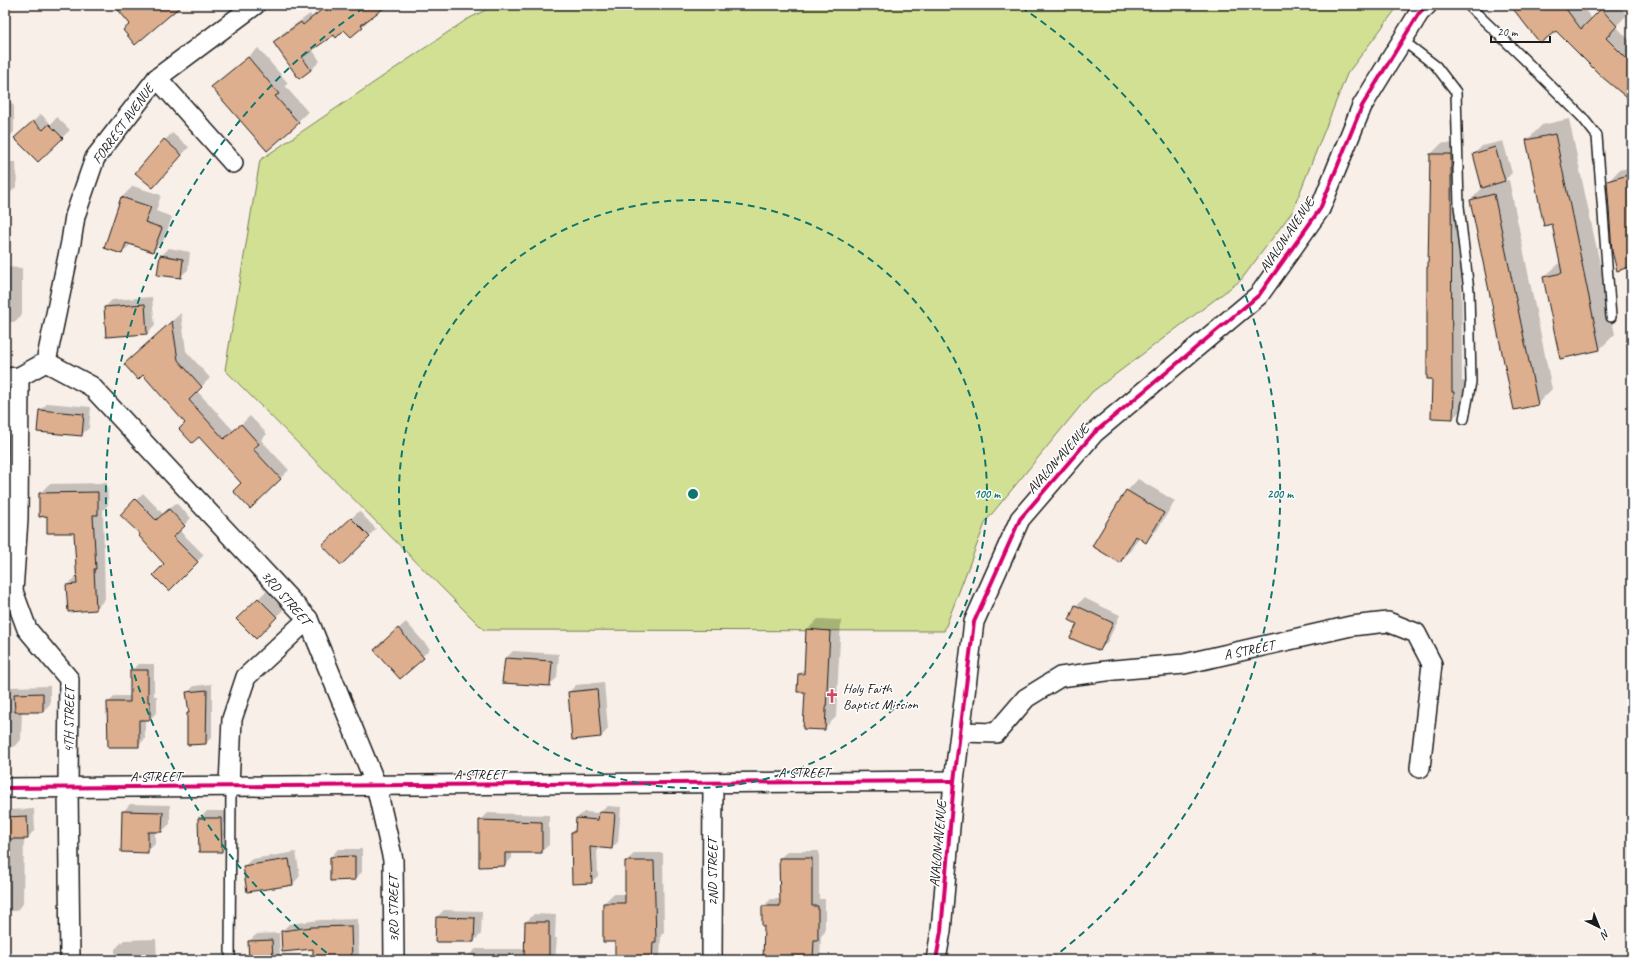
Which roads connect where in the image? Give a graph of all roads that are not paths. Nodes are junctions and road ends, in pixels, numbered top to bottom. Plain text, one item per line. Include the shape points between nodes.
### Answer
1 (1427, 5) edge
2 (1468, 5) edge
3 (247, 7) edge
4 (1402, 40) junction
5 (157, 78) junction
6 (233, 163) dead end
7 (1611, 317) dead end
8 (46, 362) junction
9 (12, 377) edge
10 (1464, 419) dead end
11 (308, 619) junction
12 (962, 732) junction
13 (1420, 768) dead end
14 (954, 781) junction
15 (713, 783) junction
16 (376, 785) junction
17 (230, 786) junction
18 (68, 787) junction
19 (5, 788) edge
20 (70, 960) edge
21 (230, 960) edge
22 (394, 960) edge
23 (712, 960) edge
24 (936, 960) edge

1 - 4 street, AVALON AVENUE
2 - 7 lane via 1582,117 1597,136
3 - 5 street, FORREST AVENUE
4 - 10 lane via 1436,66 1456,92 1459,206 1470,291 1471,382
4 - 12 street, AVALON AVENUE via 1362,106 1320,209 1259,295 1094,433 1020,519 974,622
5 - 6 street
5 - 8 street, FORREST AVENUE via 95,158 75,216
8 - 9 street
8 - 11 street, 3RD STREET via 91,386
9 - 18 street, 4TH STREET via 18,519 13,591 27,630 69,679
11 - 16 street, 3RD STREET
11 - 17 street via 246,677 232,719
12 - 13 street, A STREET via 996,733 1026,698 1060,677 1184,664 1352,626 1388,622 1416,634 1432,664
12 - 14 street, AVALON AVENUE
14 - 15 street, A STREET
14 - 24 street, AVALON AVENUE via 941,931
15 - 16 street, A STREET
15 - 23 street, 2ND STREET
16 - 17 street, A STREET
16 - 22 street, 3RD STREET via 393,860
17 - 18 street, A STREET
17 - 21 lane
18 - 19 street, A STREET
18 - 20 street, 4TH STREET

